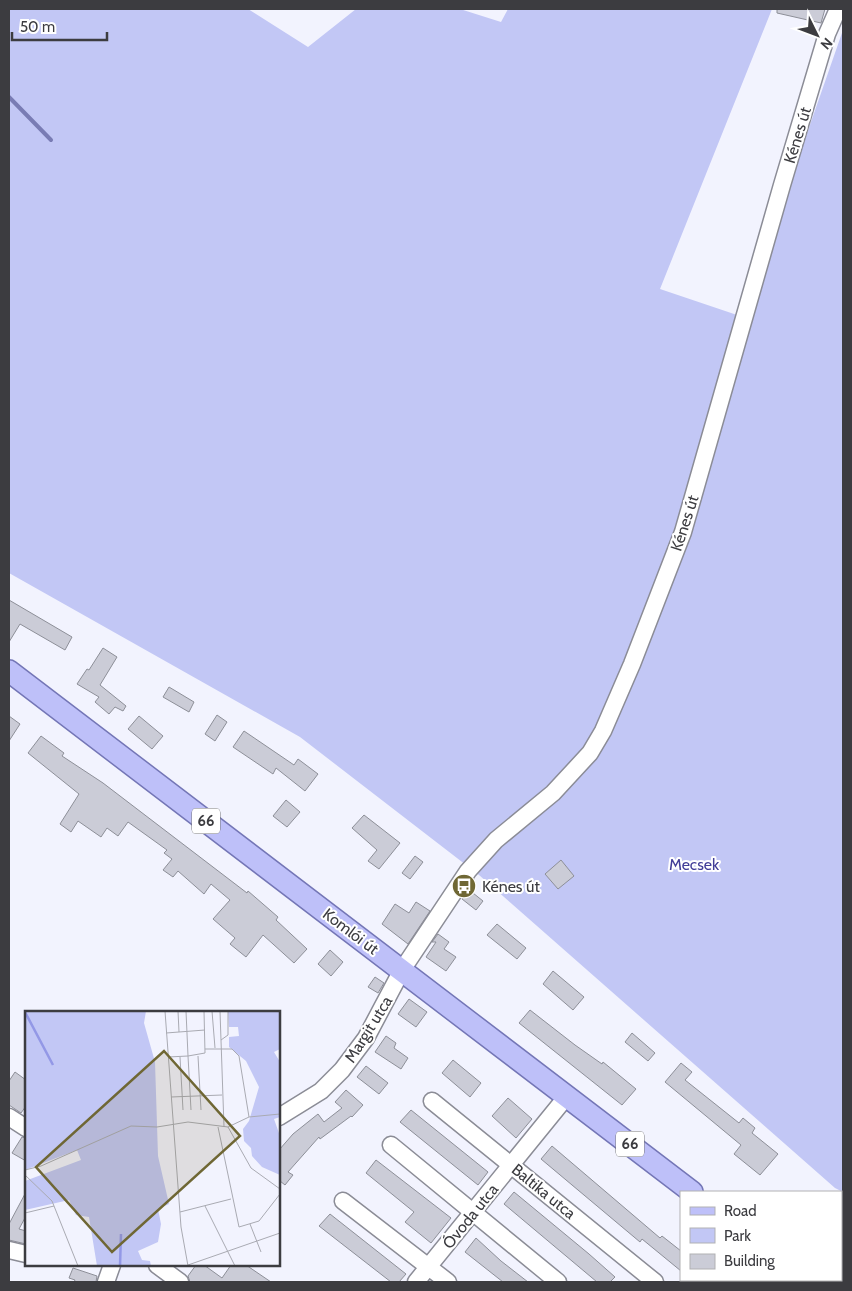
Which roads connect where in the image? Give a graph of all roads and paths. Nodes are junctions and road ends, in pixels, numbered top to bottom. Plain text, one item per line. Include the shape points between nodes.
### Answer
1 (838, 9) edge
2 (9, 671) edge
3 (402, 970) junction
4 (567, 1096) junction
5 (432, 1101) dead end
6 (280, 1116) edge
7 (9, 1117) edge
8 (25, 1127) edge
9 (391, 1145) dead end
10 (512, 1165) junction
11 (691, 1191) edge
12 (343, 1201) dead end
13 (472, 1211) junction
14 (9, 1250) edge
15 (25, 1254) edge
16 (107, 1266) edge
17 (158, 1266) edge
18 (429, 1267) junction
19 (805, 1281) edge
20 (106, 1282) edge
21 (180, 1282) edge
22 (416, 1282) edge
23 (448, 1282) edge
24 (558, 1282) edge
25 (655, 1282) edge
26 (810, 1282) edge

1 - 3 street, Kénes út via 827,34 782,185 683,532 603,731 590,752 553,793 496,840 468,871
2 - 3 main road, Komlói út / 66
3 - 4 main road, Komlói út / 66
3 - 6 street, Margit utca via 366,1038 342,1070 321,1091
4 - 10 street, Óvoda utca
4 - 11 main road, Komlói út / 66
5 - 10 street, Baltika utca
7 - 8 street
9 - 13 street
10 - 13 street, Óvoda utca
10 - 25 street, Baltika utca
12 - 18 street
13 - 18 street, Óvoda utca
13 - 24 street
14 - 15 street
16 - 20 street
17 - 21 street
18 - 22 street, Óvoda utca
18 - 23 street
19 - 26 main road

